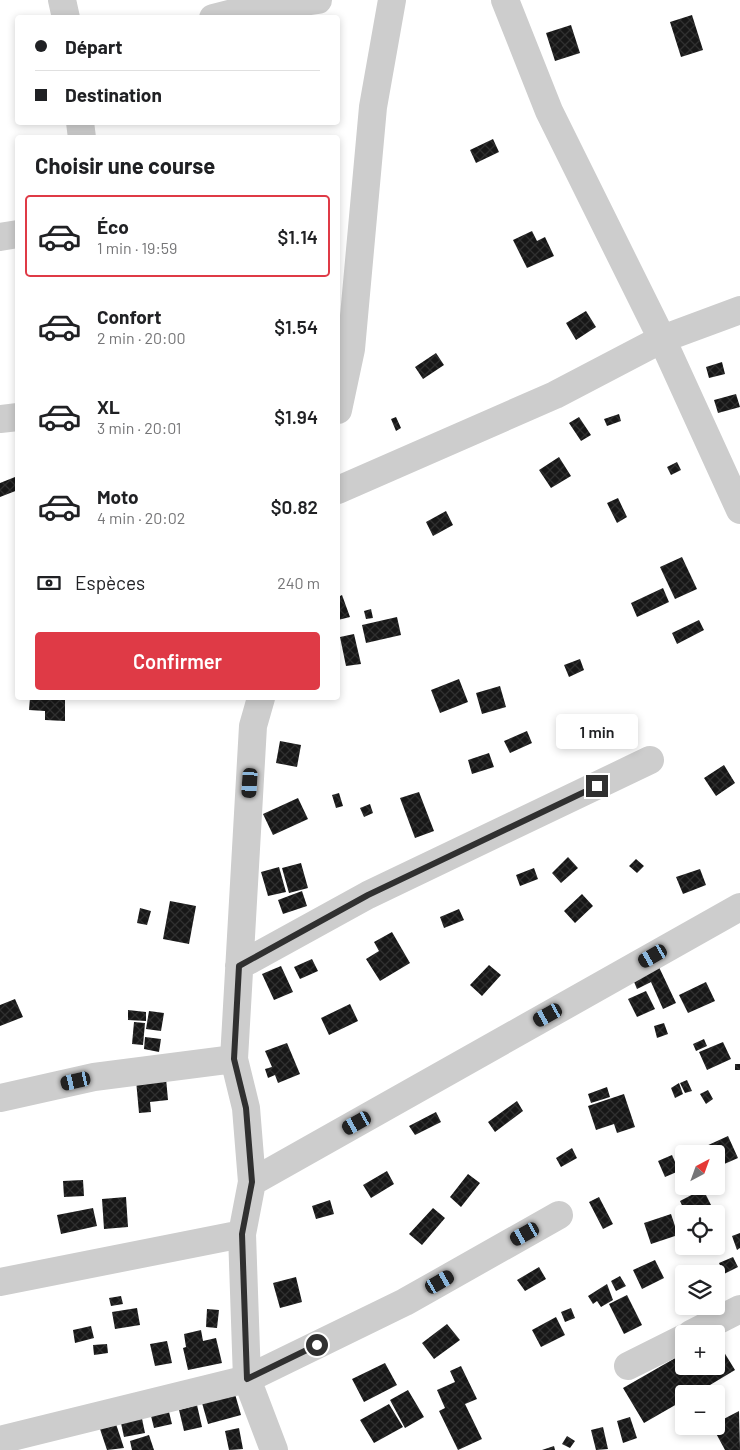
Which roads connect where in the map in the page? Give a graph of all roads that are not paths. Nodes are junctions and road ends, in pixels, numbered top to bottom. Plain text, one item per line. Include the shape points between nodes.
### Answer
1 (62, 0) edge
2 (318, 0) edge
3 (392, 0) edge
4 (505, 0) edge
5 (65, 15) edge
6 (226, 15) edge
7 (15, 234) edge
8 (0, 237) edge
9 (740, 310) edge
10 (662, 339) junction
11 (340, 401) edge
12 (15, 418) edge
13 (0, 420) edge
14 (340, 489) edge
15 (740, 510) edge
16 (261, 700) edge
17 (650, 760) dead end
18 (740, 907) edge
19 (239, 966) junction
20 (234, 1059) junction
21 (0, 1098) edge
22 (252, 1182) junction
23 (559, 1215) dead end
24 (242, 1234) junction
25 (0, 1282) edge
26 (740, 1309) edge
27 (709, 1325) edge
28 (675, 1342) edge
29 (628, 1366) dead end
30 (247, 1379) junction
31 (0, 1440) edge
32 (274, 1450) edge

1 - 5 street
2 - 6 street
3 - 11 street via 373,107 352,349
4 - 10 street via 549,111
7 - 8 street
9 - 10 street
10 - 14 street via 555,395
10 - 15 street
12 - 13 street
16 - 19 street via 254,726
17 - 19 street via 368,895
18 - 22 street
19 - 20 street
20 - 21 street via 94,1077
20 - 22 street via 246,1108
22 - 24 street
23 - 30 street via 405,1302
24 - 25 street
24 - 30 street
26 - 27 street
28 - 29 street
30 - 31 street
30 - 32 street

